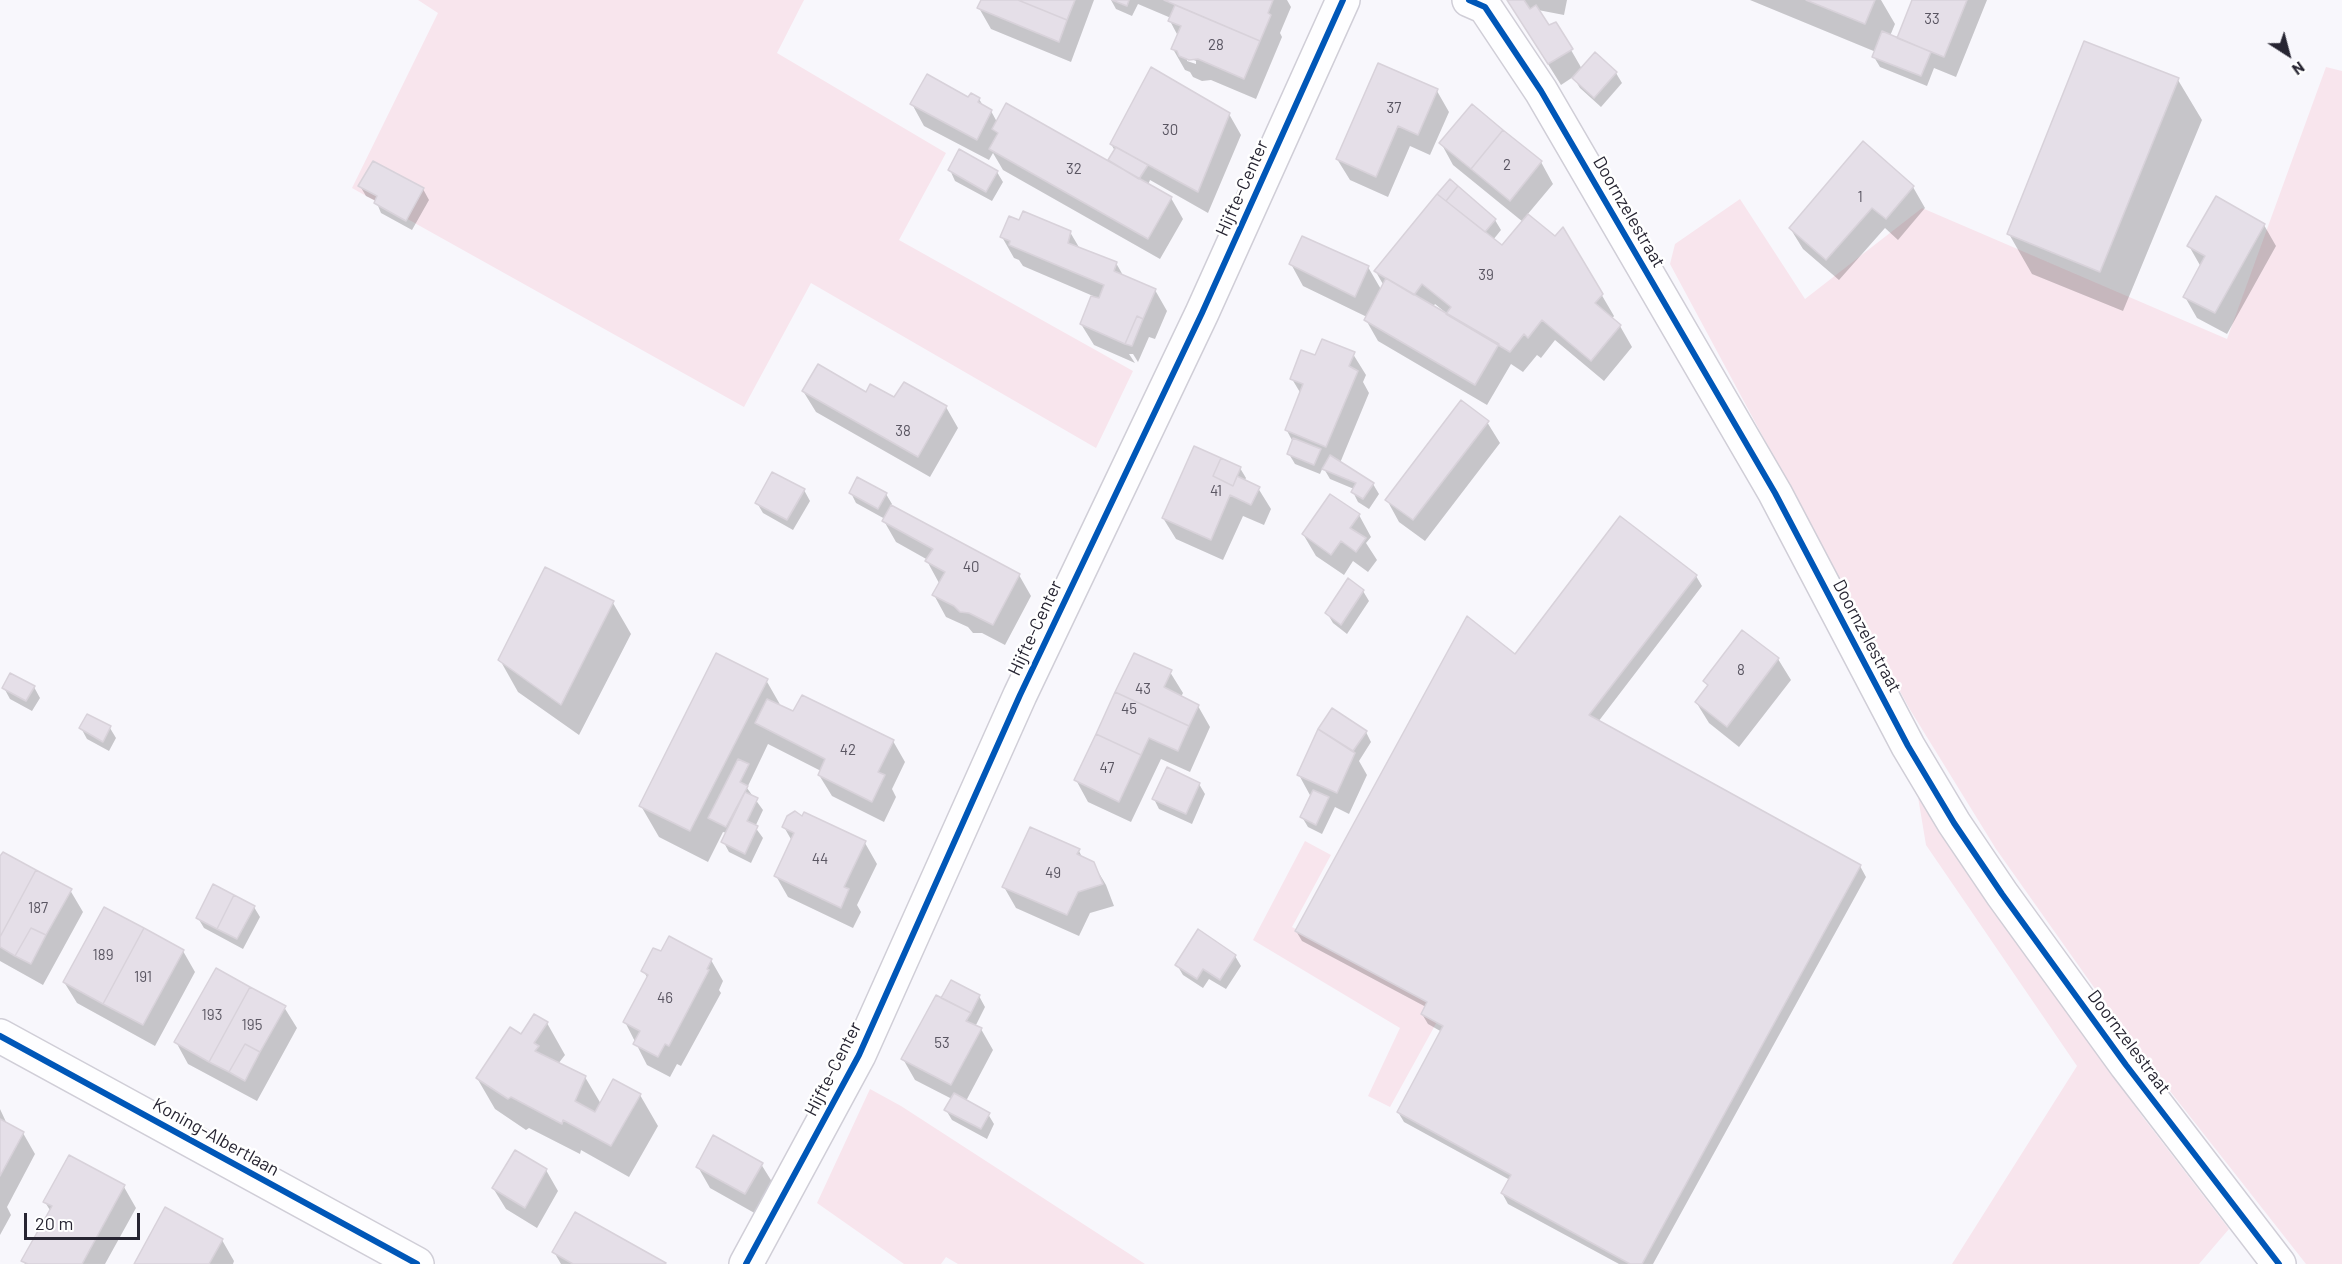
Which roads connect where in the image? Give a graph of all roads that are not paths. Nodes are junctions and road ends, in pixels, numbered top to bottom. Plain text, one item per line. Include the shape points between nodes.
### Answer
1 (1343, 0) edge
2 (1469, 0) edge
3 (0, 1036) edge
4 (417, 1264) edge
5 (746, 1264) edge
6 (2279, 1264) edge

1 - 5 street, Hijfte-Center via 1202,313 1020,695 859,1055
2 - 6 street, Doornzelestraat via 1485,7 1541,91 1775,493 1908,746 1954,823 2126,1065
3 - 4 street, Koning-Albertlaan

